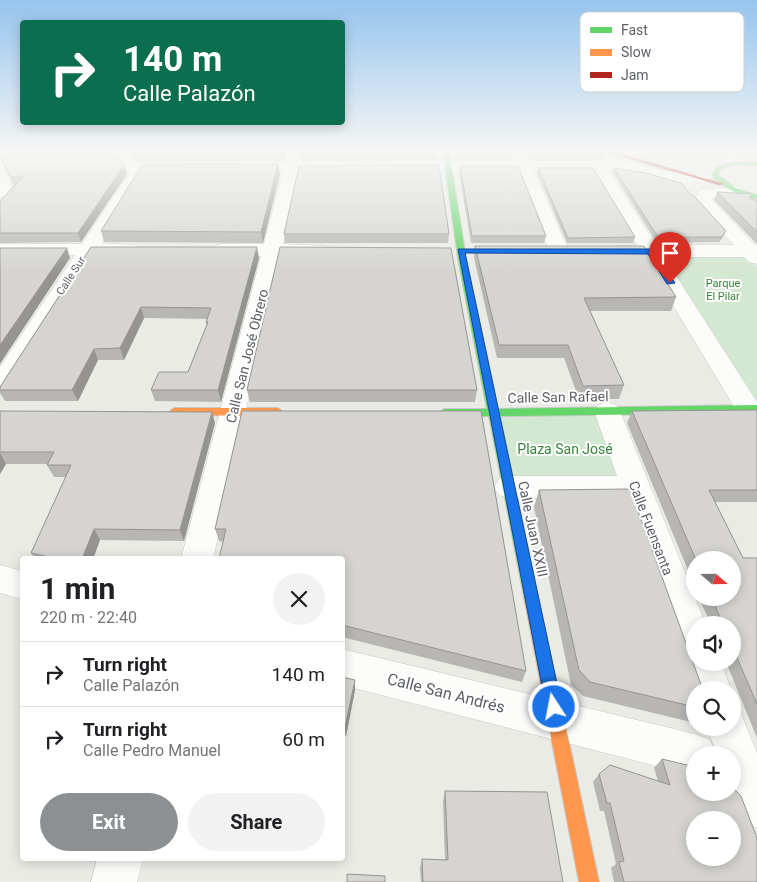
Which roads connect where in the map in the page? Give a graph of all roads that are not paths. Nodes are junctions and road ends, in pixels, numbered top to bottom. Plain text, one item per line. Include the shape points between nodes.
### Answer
1 (125, 193) edge
2 (285, 193) edge
3 (453, 193) edge
4 (538, 193) edge
5 (621, 193) edge
6 (709, 193) edge
7 (745, 193) edge
8 (757, 197) edge
9 (89, 249) junction
10 (147, 249) edge
11 (0, 250) edge
12 (205, 250) edge
13 (273, 250) junction
14 (340, 250) edge
15 (651, 251) junction
16 (754, 254) edge
17 (0, 386) edge
18 (752, 409) edge
19 (607, 411) junction
20 (166, 412) edge
21 (234, 412) junction
22 (292, 412) edge
23 (436, 413) edge
24 (494, 413) junction
25 (509, 487) junction
26 (635, 487) junction
27 (198, 556) edge
28 (0, 579) edge
29 (20, 584) edge
30 (686, 620) edge
31 (345, 668) edge
32 (557, 722) junction
33 (730, 736) edge
34 (686, 753) edge
35 (744, 767) edge
36 (757, 806) edge
37 (119, 861) edge
38 (114, 882) edge
39 (589, 882) edge

1 - 9 street, Calle Sur
2 - 13 street, Calle San José Obrero
3 - 24 street, Calle Juan XXIII
4 - 15 street via 569,251
5 - 15 street
6 - 16 street via 703,201
7 - 8 street
9 - 10 street
9 - 11 street
9 - 17 street, Calle Sur
12 - 13 street
13 - 14 street
13 - 21 street, Calle San José Obrero
15 - 16 street
15 - 18 street
18 - 19 street, Calle San Rafael
19 - 24 street, Calle San Rafael
19 - 26 street, Calle Fuensanta
20 - 21 street
21 - 22 street
21 - 27 street, Calle San José Obrero
23 - 24 street, Calle San Rafael
24 - 25 street, Calle Juan XXIII
25 - 26 street
25 - 32 street, Calle Juan XXIII
26 - 30 street, Calle Fuensanta
28 - 29 street
31 - 32 street, Calle San Andrés
32 - 34 street, Calle San Andrés
32 - 39 street, Calle Juan XXIII
33 - 35 street
35 - 36 street
37 - 38 street

